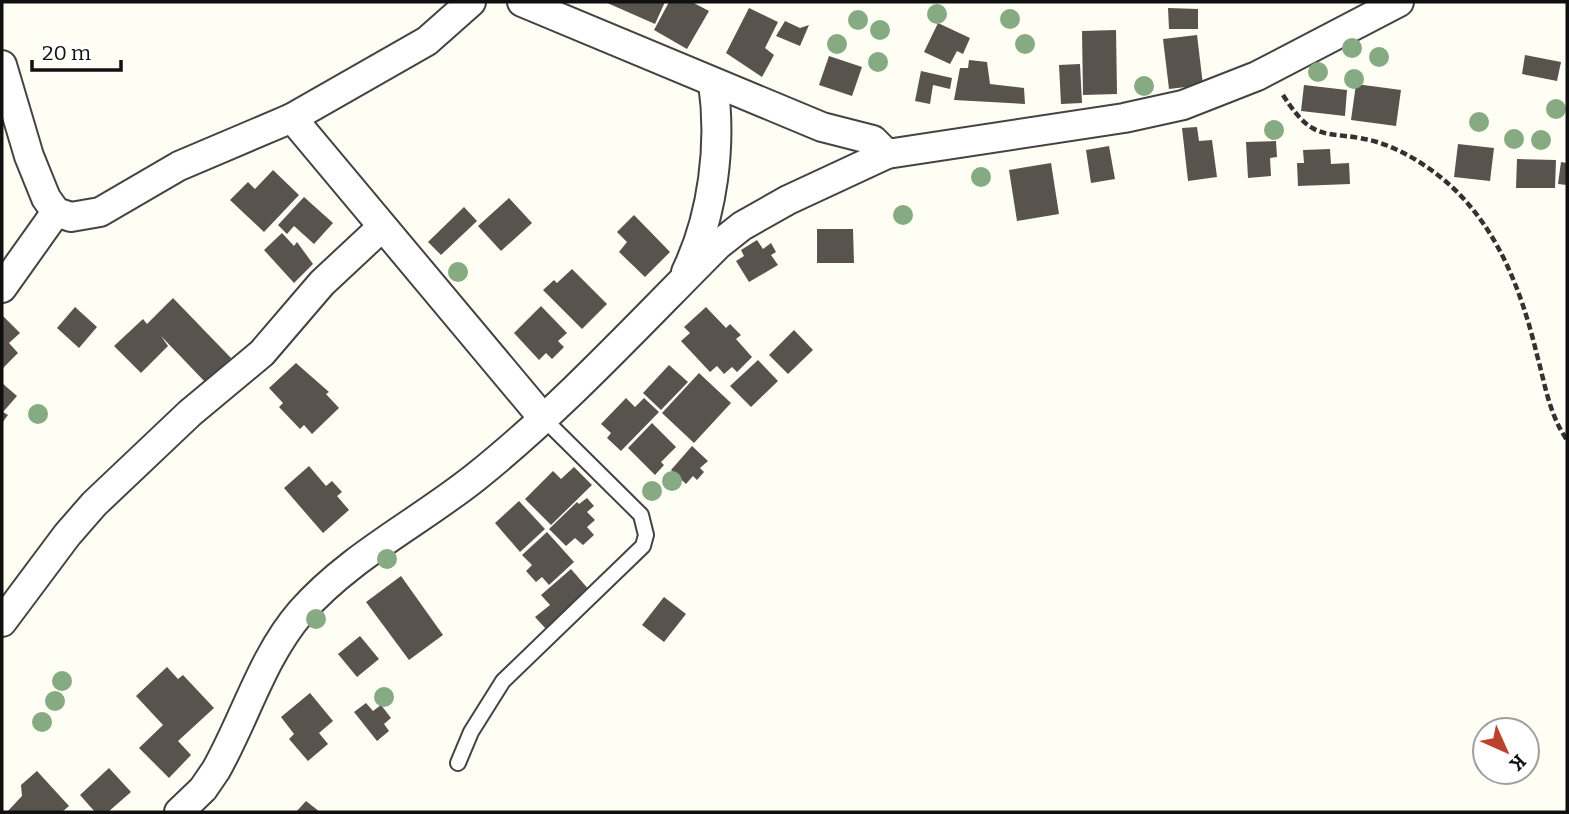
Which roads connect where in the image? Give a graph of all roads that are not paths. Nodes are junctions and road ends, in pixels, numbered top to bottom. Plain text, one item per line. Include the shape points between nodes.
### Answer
1 (471, 2) edge
2 (522, 2) edge
3 (1399, 2) edge
4 (2, 65) edge
5 (713, 83) junction
6 (292, 118) junction
7 (887, 154) junction
8 (57, 212) junction
9 (382, 227) junction
10 (680, 283) junction
11 (2, 288) edge
12 (542, 418) junction
13 (2, 622) edge
14 (458, 763) dead end
15 (179, 812) edge

1 - 6 street via 427,41
2 - 5 street
3 - 7 street via 1267,71 1184,105
4 - 8 street via 29,156 46,198
5 - 7 street via 821,127 873,140
5 - 10 street via 717,122 709,200 696,248
6 - 8 street via 179,166 100,212 71,217
6 - 9 street
7 - 10 street via 742,226
8 - 11 street
9 - 12 street
9 - 13 street via 322,283 262,353 190,413 94,504
10 - 12 street
12 - 14 lane via 641,515 646,535 643,547 503,681
12 - 15 street via 477,476 382,544 306,607 277,647 216,771

